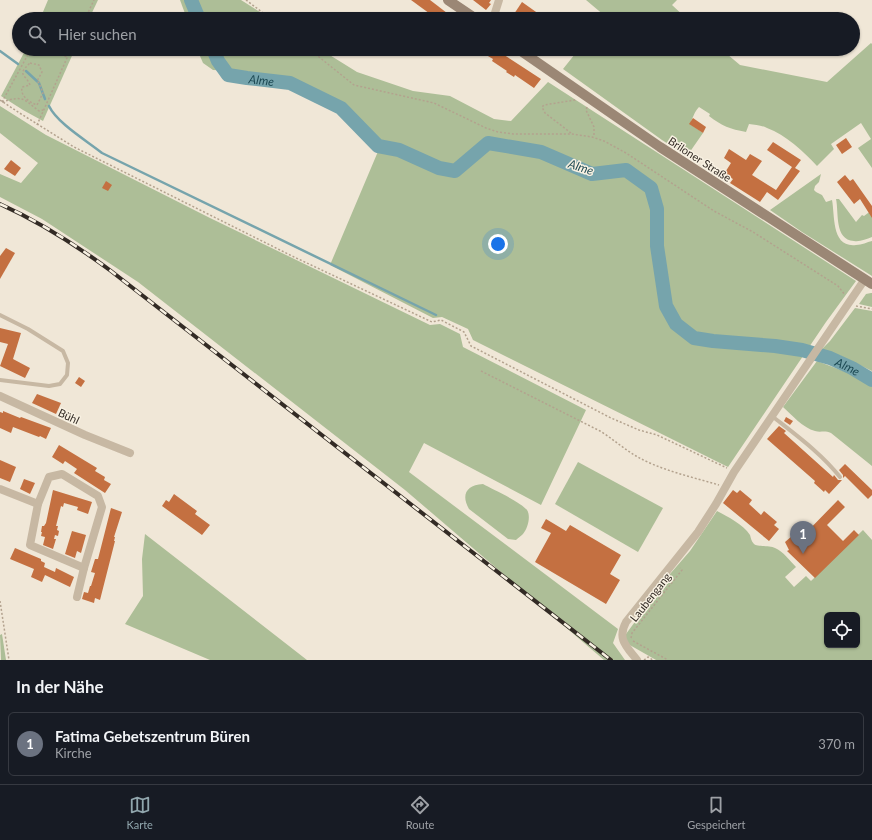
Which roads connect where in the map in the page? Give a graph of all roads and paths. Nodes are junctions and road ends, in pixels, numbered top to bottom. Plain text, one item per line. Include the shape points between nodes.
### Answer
1 (94, 0) edge
2 (246, 0) edge
3 (448, 0) edge
4 (499, 0) edge
5 (88, 12) edge
6 (262, 12) edge
7 (466, 12) edge
8 (495, 12) edge
9 (27, 56) edge
10 (318, 56) edge
11 (528, 56) edge
12 (67, 57) edge
13 (580, 92) junction
14 (0, 100) edge
15 (2, 102) junction
16 (30, 102) junction
17 (43, 110) junction
18 (586, 110) dead end
19 (37, 125) junction
20 (572, 134) junction
21 (594, 137) dead end
22 (869, 282) edge
23 (850, 302) junction
24 (872, 309) edge
25 (0, 315) edge
26 (481, 371) dead end
27 (0, 380) edge
28 (0, 396) edge
29 (772, 416) junction
30 (130, 453) dead end
31 (734, 472) junction
32 (840, 477) dead end
33 (724, 487) junction
34 (0, 489) edge
35 (38, 504) junction
36 (674, 562) junction
37 (84, 568) junction
38 (77, 597) dead end
39 (0, 601) edge
40 (4, 632) junction
41 (0, 633) edge
42 (9, 660) edge
43 (637, 660) edge
44 (643, 660) edge
45 (653, 660) edge
46 (668, 660) edge

1 - 5 path
2 - 6 path
3 - 7 main road
4 - 8 street
9 - 15 path
10 - 20 path via 354,85 434,103 498,132
11 - 13 main road, Briloner Straße
12 - 17 path
13 - 20 path via 575,100 544,105 542,108
13 - 22 main road, Briloner Straße via 732,195
14 - 15 path
15 - 16 path via 13,98
15 - 19 path
16 - 16 path via 22,94 22,87 30,85 22,72 33,62 39,65 42,72 37,81 43,93 37,105
16 - 17 path via 39,111
17 - 19 path
18 - 21 path via 594,127
19 - 31 path via 74,147 292,256 432,322 441,320 464,332 471,346 611,418 657,435
20 - 23 path via 592,136 626,153 714,211 753,232 838,286
22 - 23 street
23 - 24 path
23 - 29 street
25 - 27 lane via 63,351 68,363 67,375 60,384 32,385
26 - 33 path via 600,431 644,460
28 - 30 street, Bühl
29 - 31 street
29 - 32 lane via 816,452
31 - 33 street
33 - 36 street via 698,532
34 - 35 street
35 - 37 street via 30,545
35 - 37 street via 49,477 62,474 98,496 102,507
36 - 43 street via 623,629 625,645
36 - 46 path, Laubengang via 682,570 631,637 633,641
37 - 38 street
39 - 40 path
40 - 41 path
40 - 42 path
44 - 45 path via 648,657

